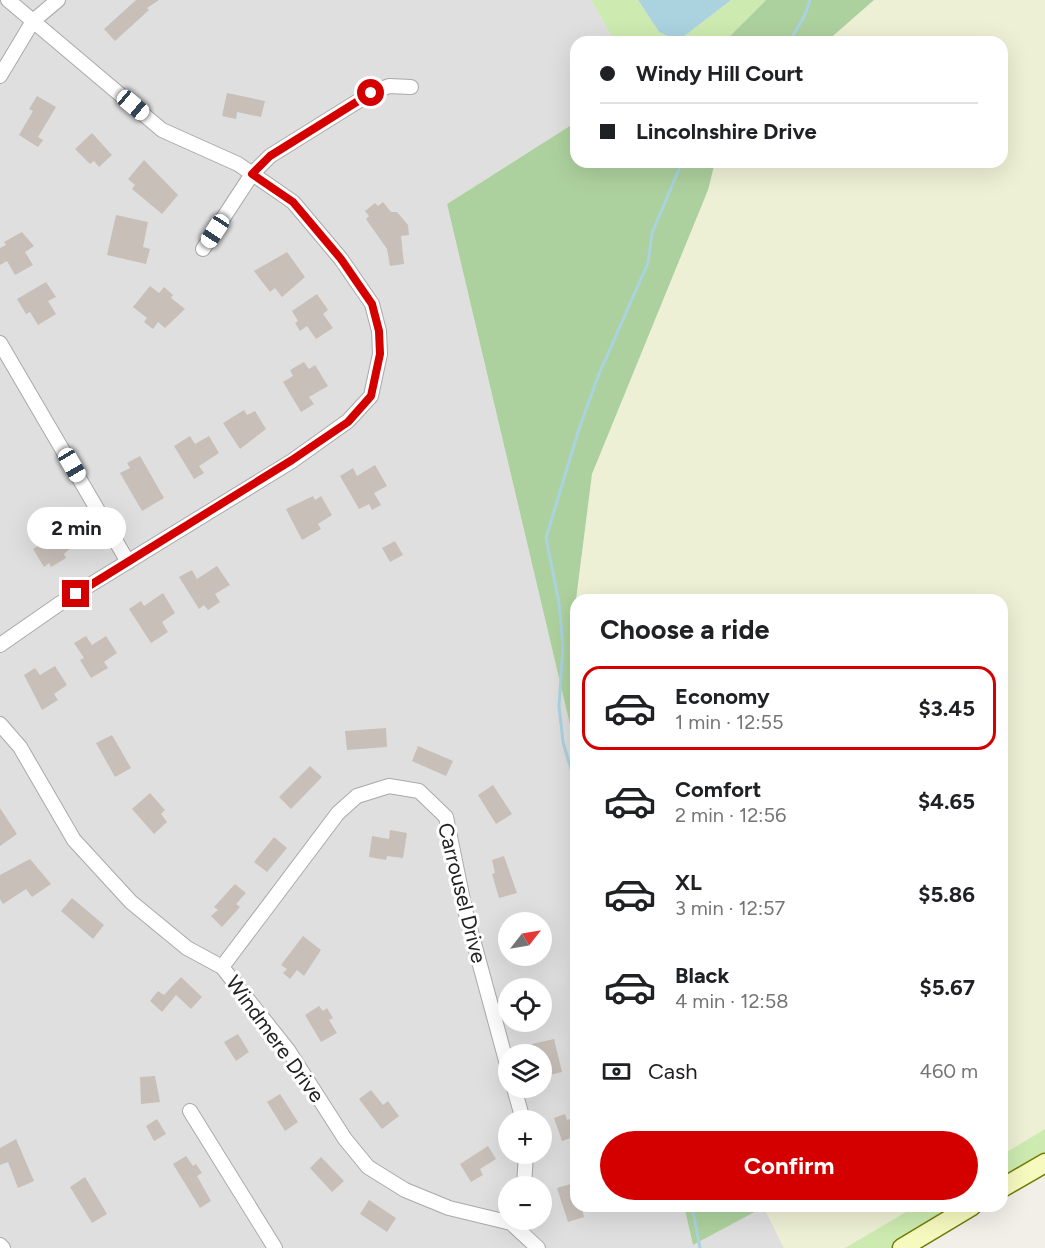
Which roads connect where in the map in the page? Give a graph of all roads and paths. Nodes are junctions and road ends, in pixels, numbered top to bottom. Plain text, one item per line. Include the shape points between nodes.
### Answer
1 (8, 0) edge
2 (58, 0) edge
3 (33, 21) junction
4 (0, 76) edge
5 (411, 87) dead end
6 (252, 174) junction
7 (203, 249) dead end
8 (0, 343) edge
9 (128, 562) junction
10 (0, 645) edge
11 (0, 724) edge
12 (222, 967) junction
13 (501, 1044) edge
14 (190, 1111) dead end
15 (1045, 1163) edge
16 (1008, 1185) edge
17 (962, 1212) edge
18 (498, 1218) edge
19 (521, 1230) edge
20 (0, 1245) edge
21 (3, 1248) edge
22 (275, 1248) edge
23 (538, 1248) edge
24 (902, 1248) edge

1 - 3 street
2 - 3 street
3 - 4 street
3 - 6 street via 162,130
5 - 6 street via 389,86 354,102 270,156
6 - 7 street
6 - 9 street via 293,202 341,259 372,304 380,354 371,396 348,422
8 - 9 street
9 - 10 street
11 - 12 street, Windmere Drive via 20,747 74,840 123,895 187,948
12 - 13 street, Carrousel Drive via 338,813 357,796 389,786 419,791 446,817 465,910
12 - 18 street, Windmere Drive via 288,1050 368,1167 405,1190 449,1208
14 - 22 street
15 - 16 main road
17 - 24 main road
19 - 23 street, Windmere Drive
20 - 21 street

